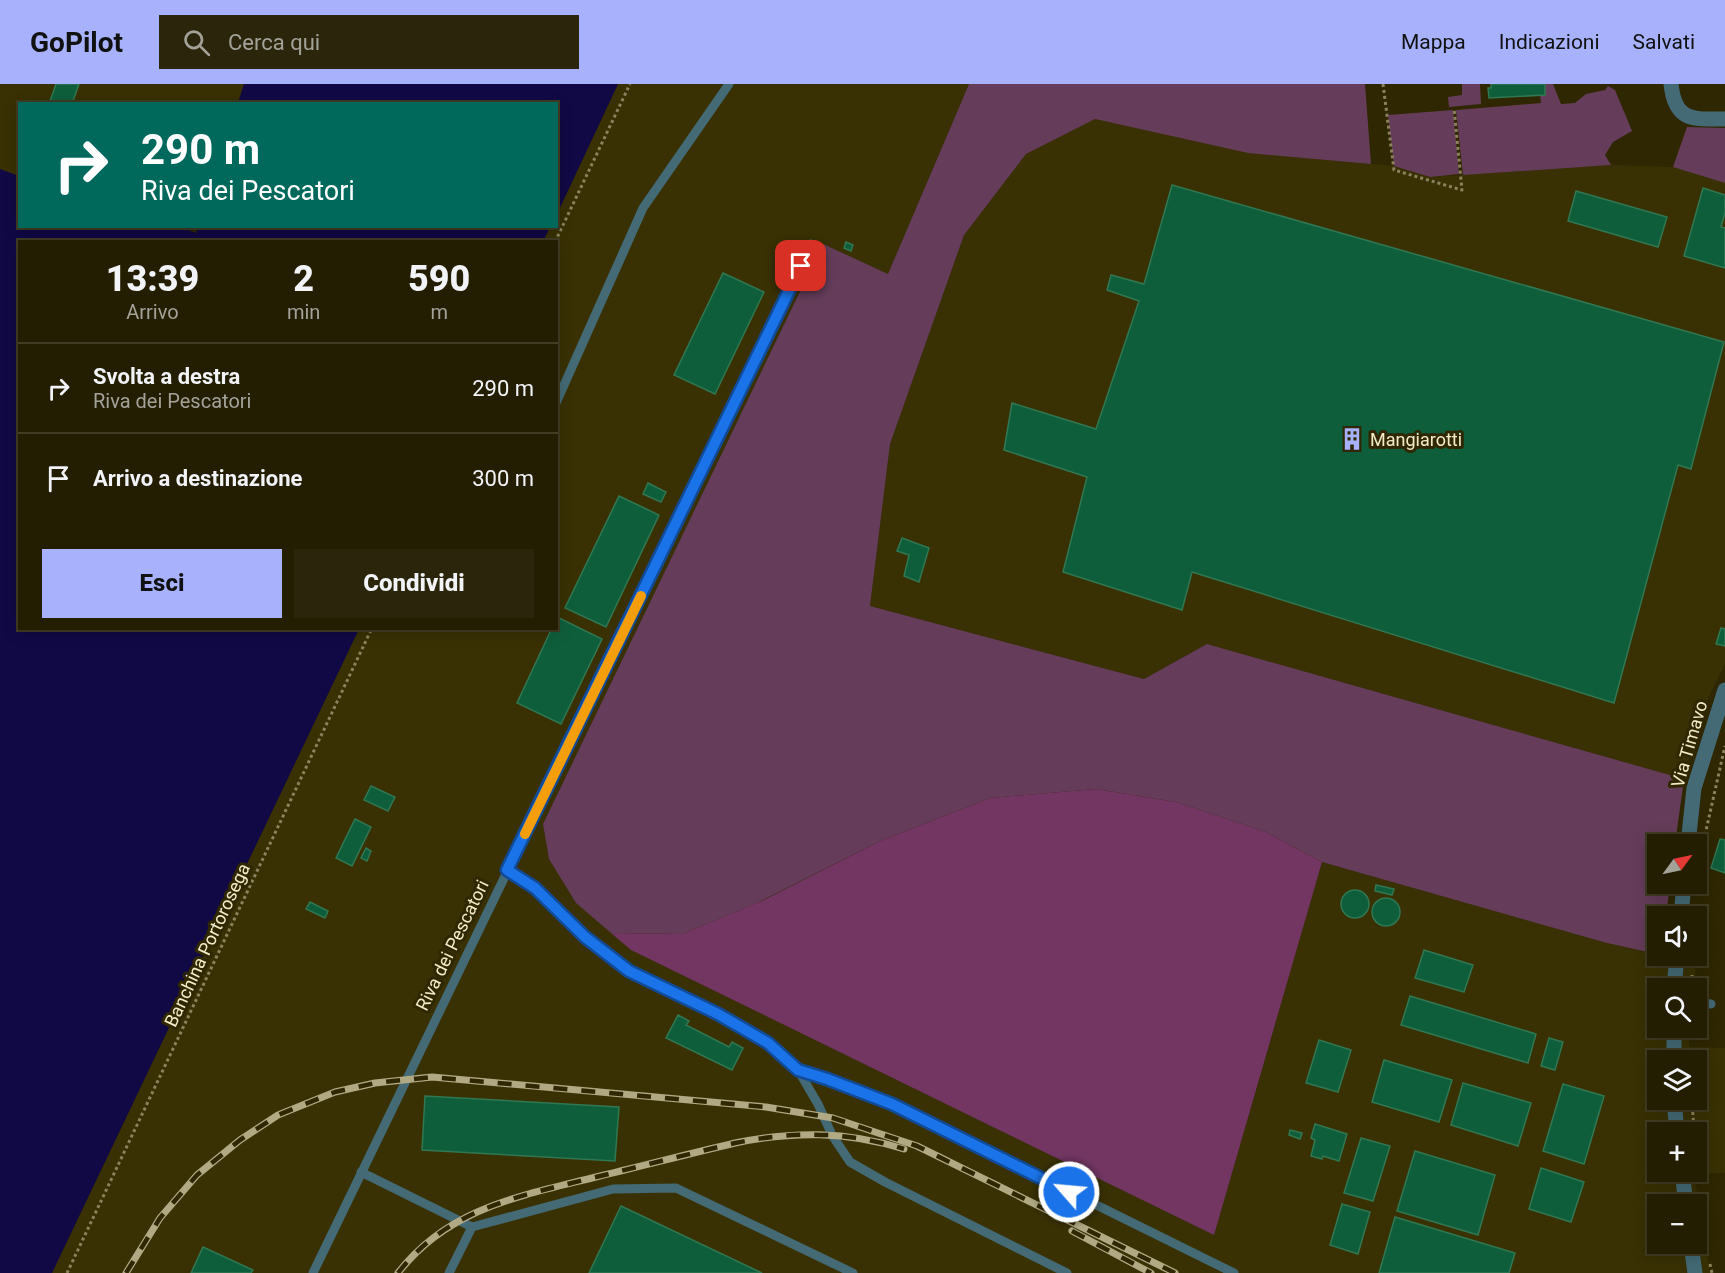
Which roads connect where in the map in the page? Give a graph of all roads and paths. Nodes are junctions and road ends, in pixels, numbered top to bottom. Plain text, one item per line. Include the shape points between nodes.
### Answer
1 (630, 84) edge
2 (729, 84) edge
3 (1383, 84) edge
4 (1671, 84) edge
5 (1455, 108) dead end
6 (1725, 119) edge
7 (556, 240) edge
8 (811, 244) dead end
9 (558, 399) edge
10 (371, 630) edge
11 (1725, 690) edge
12 (1725, 746) edge
13 (1689, 834) edge
14 (1705, 834) edge
15 (507, 870) junction
16 (1707, 1003) edge
17 (1711, 1004) dead end
18 (798, 1070) junction
19 (361, 1172) junction
20 (472, 1227) junction
21 (1707, 1249) edge
22 (1708, 1252) dead end
23 (1692, 1254) edge
24 (1710, 1262) dead end
25 (67, 1273) edge
26 (313, 1273) edge
27 (449, 1273) edge
28 (853, 1273) edge
29 (1067, 1273) edge
30 (1234, 1273) edge
31 (1695, 1273) edge
32 (1712, 1273) edge

1 - 7 path
2 - 9 lane via 643,208
3 - 5 path via 1394,170 1462,190
4 - 6 street via 1677,109 1684,116
8 - 15 lane, Riva dei Pescatori
10 - 25 path, Banchina Portorosega
11 - 13 street, Via Timavo via 1694,788
12 - 14 path
15 - 18 lane via 535,888 585,937 629,971 768,1043
15 - 19 lane, Riva dei Pescatori
16 - 17 lane
18 - 29 lane via 850,1162
18 - 30 lane via 892,1104
19 - 20 lane
19 - 26 lane, Riva dei Pescatori
20 - 27 lane
20 - 28 lane via 613,1189 676,1188
21 - 22 path
23 - 31 street
24 - 32 path

